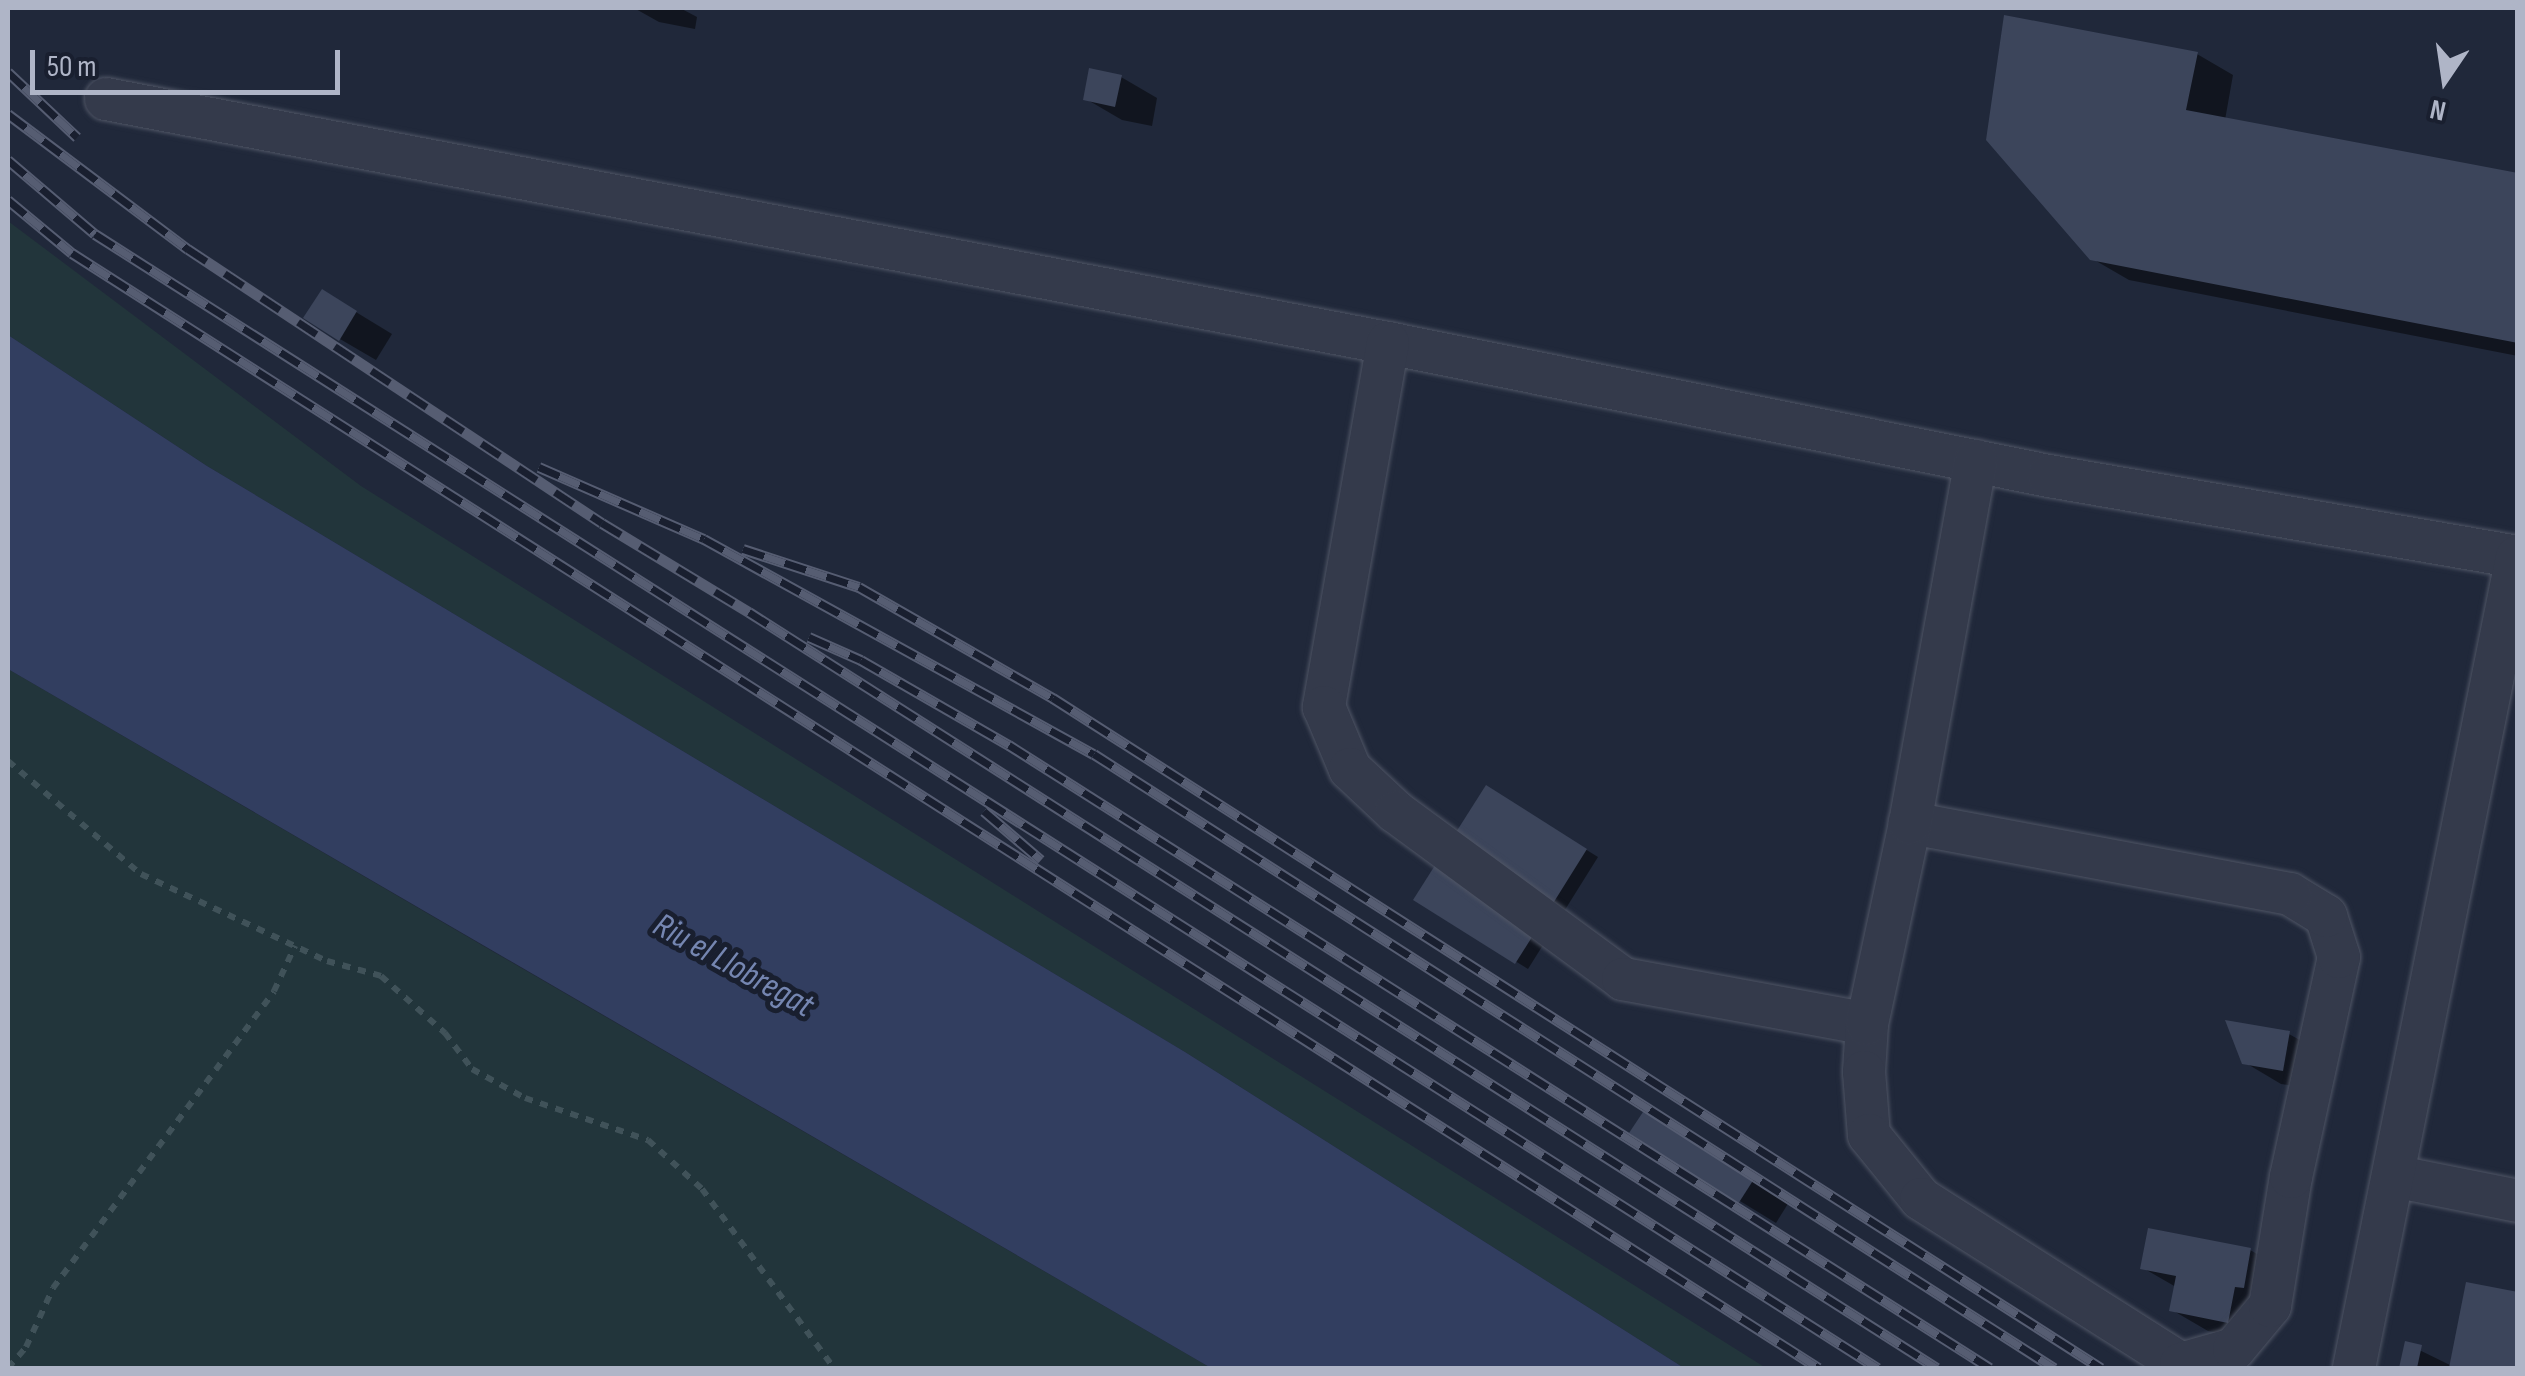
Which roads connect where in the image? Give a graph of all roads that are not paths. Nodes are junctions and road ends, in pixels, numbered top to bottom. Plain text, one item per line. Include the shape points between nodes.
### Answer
1 (106, 99) dead end
2 (1388, 343) junction
3 (1976, 461) junction
4 (2517, 557) edge
5 (1910, 823) junction
6 (1867, 1024) junction
7 (2394, 1176) junction
8 (2518, 1201) edge
9 (2354, 1368) edge

1 - 2 lane
2 - 3 lane
2 - 6 lane via 1324,707 1350,769 1396,812 1623,979
3 - 4 lane
3 - 5 lane
4 - 7 lane
5 - 6 lane
5 - 6 lane via 2290,894 2326,916 2338,957 2270,1306 2234,1349 2180,1364 1922,1199 1869,1135
7 - 8 lane
7 - 9 lane

